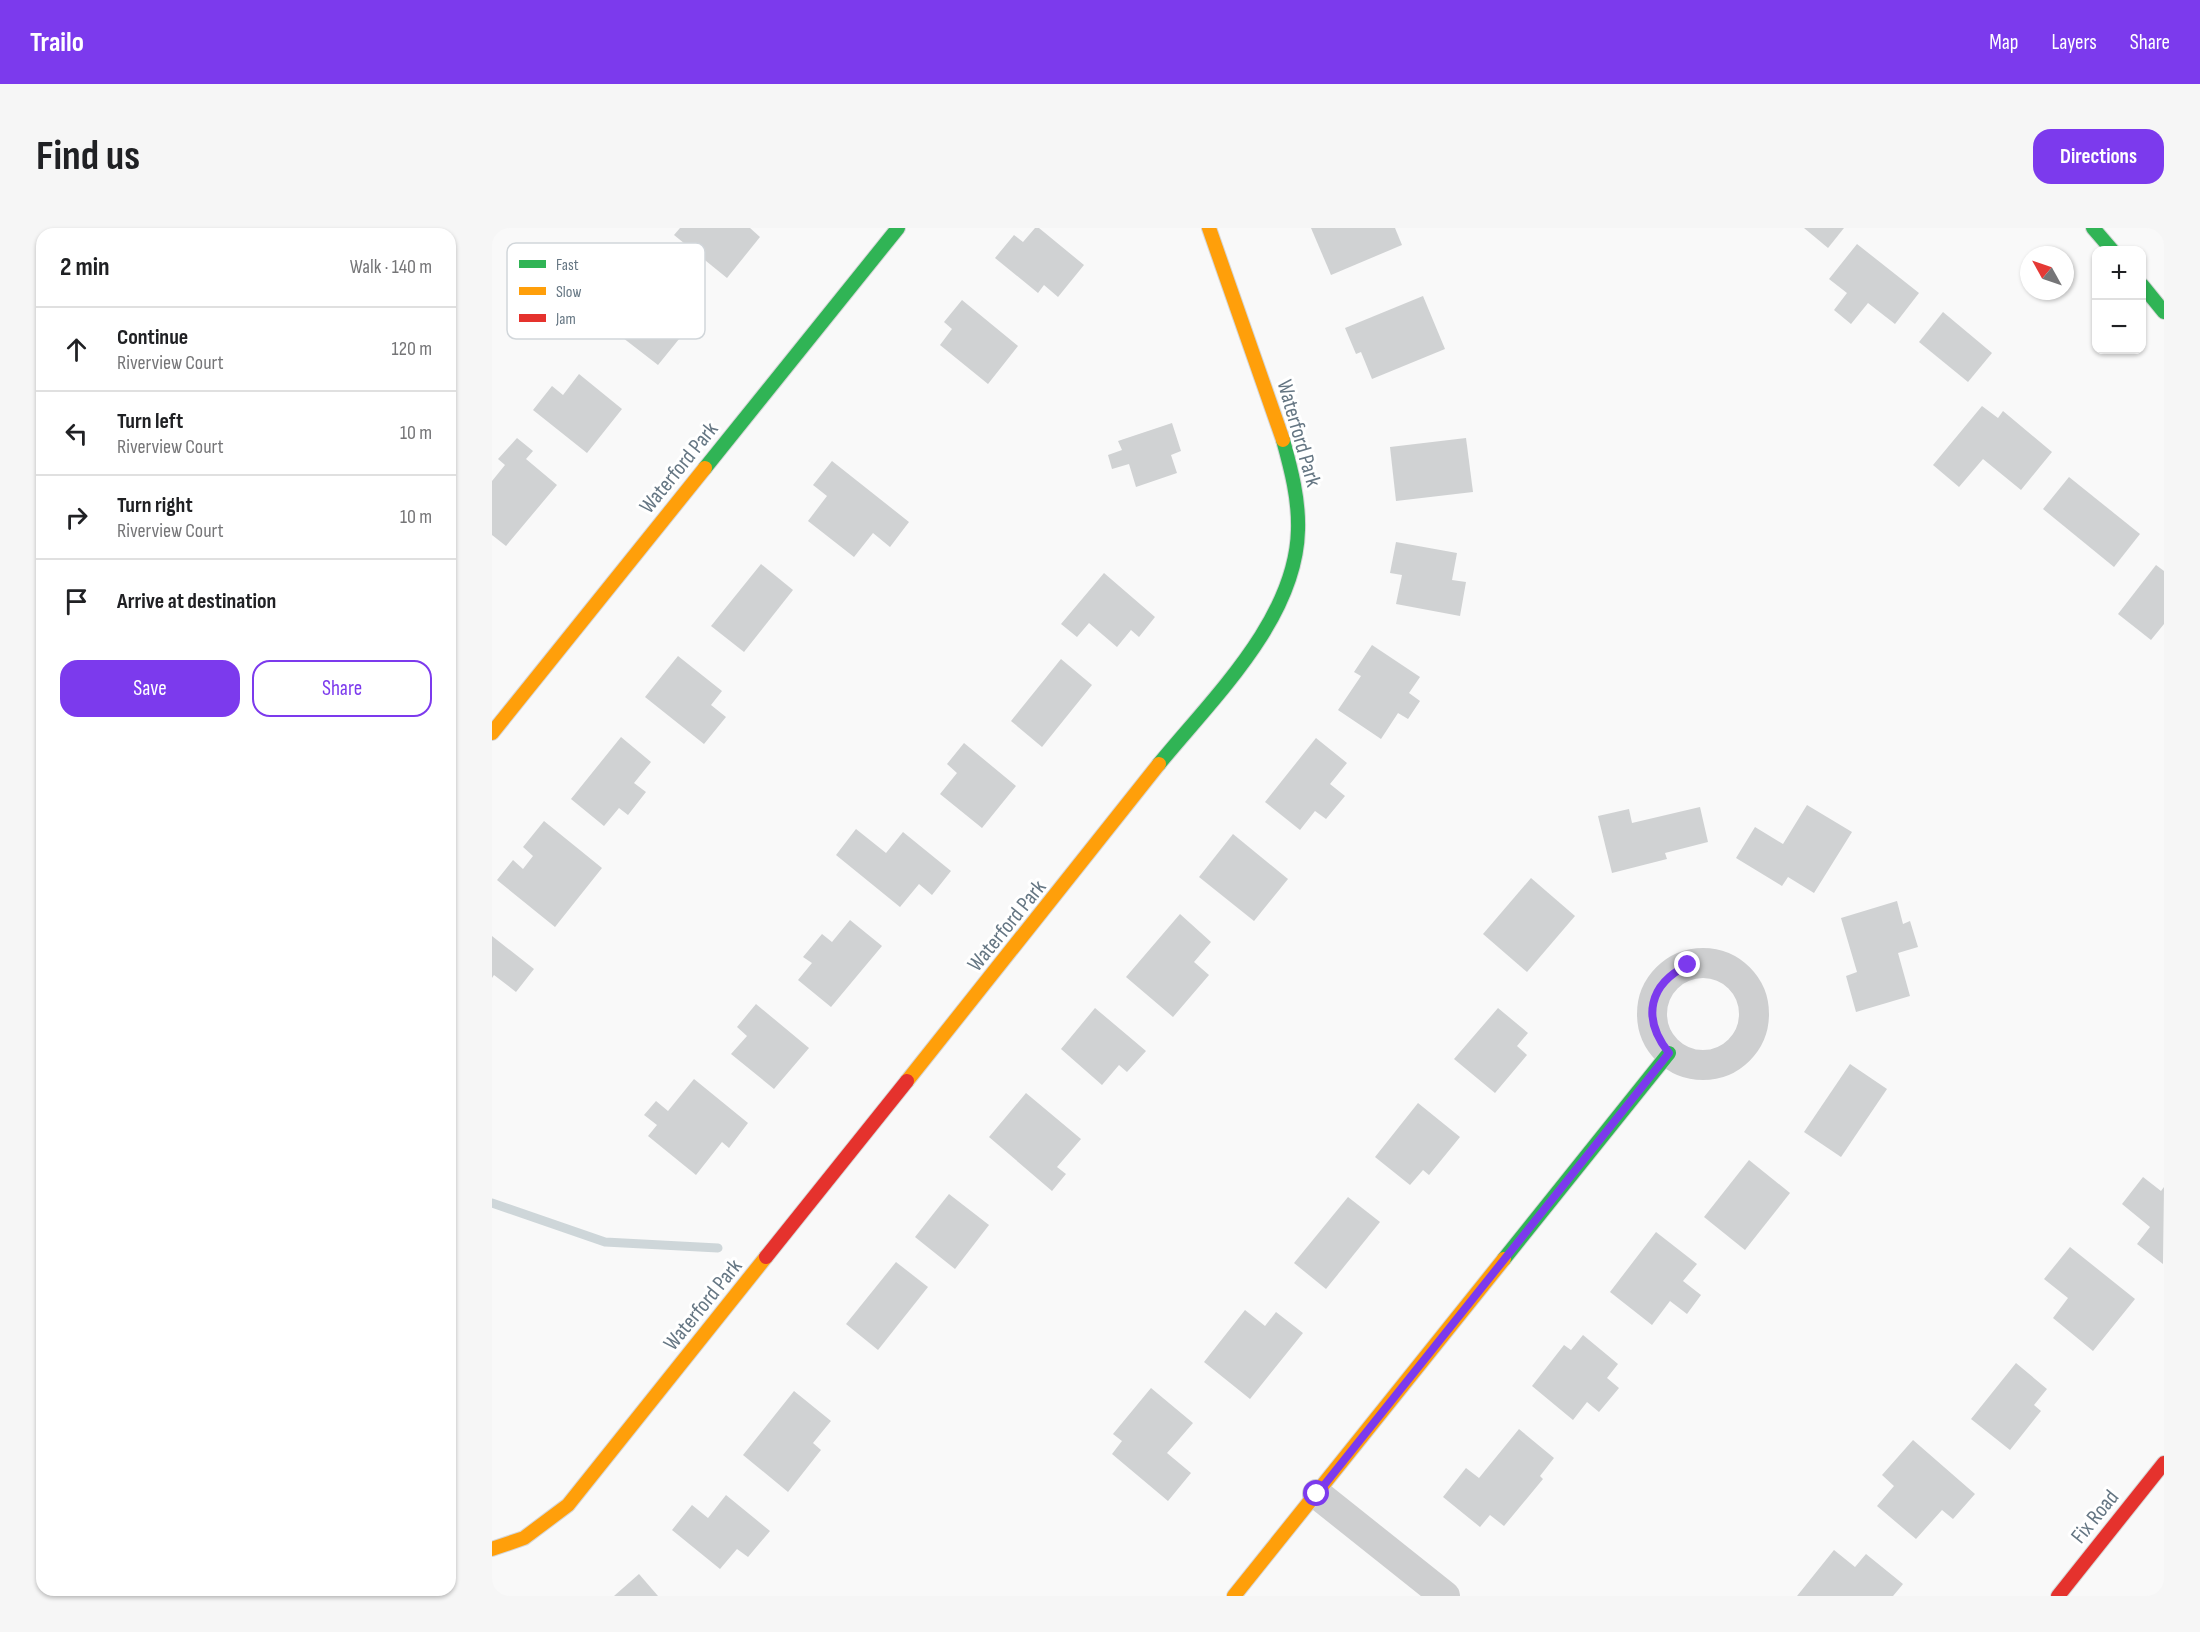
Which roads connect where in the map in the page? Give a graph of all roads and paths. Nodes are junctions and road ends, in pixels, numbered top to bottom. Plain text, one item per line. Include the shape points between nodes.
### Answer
1 (898, 228) edge
2 (1209, 228) edge
3 (2093, 228) edge
4 (2109, 246) edge
5 (2146, 290) edge
6 (2164, 312) edge
7 (492, 733) edge
8 (1669, 1053) dead end
9 (2164, 1462) edge
10 (1317, 1494) junction
11 (492, 1549) edge
12 (1234, 1596) edge
13 (1445, 1596) edge
14 (2058, 1596) edge

1 - 7 street, Waterford Park
2 - 11 street, Waterford Park via 1295,477 1297,540 1283,604 1148,781 568,1505 535,1533
3 - 4 street
5 - 6 street
8 - 10 street
9 - 14 street, Fix Road
10 - 12 street
10 - 13 street

